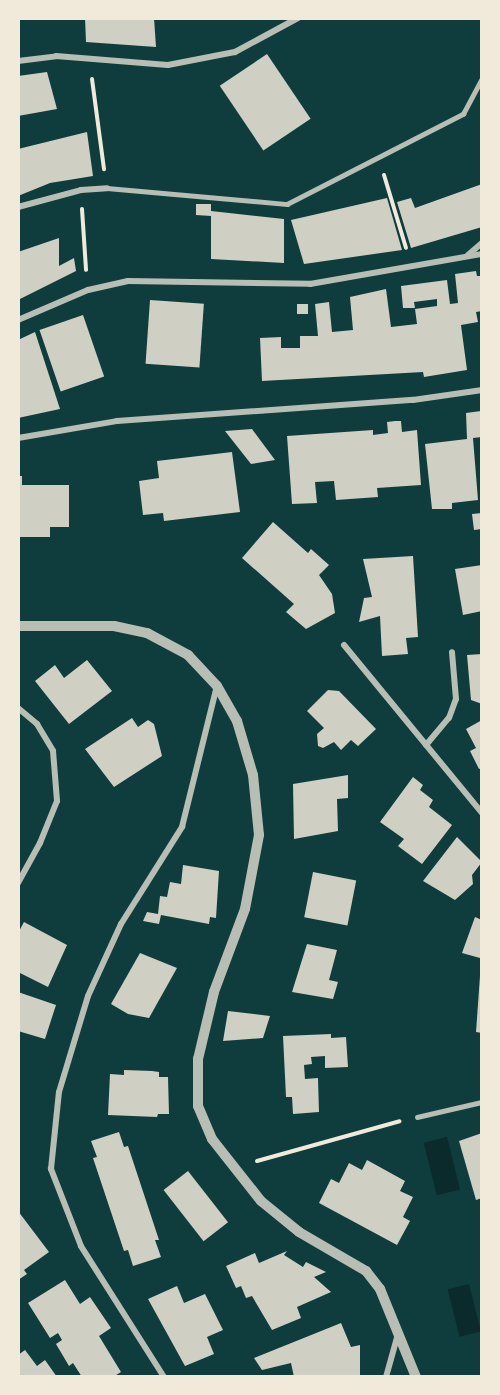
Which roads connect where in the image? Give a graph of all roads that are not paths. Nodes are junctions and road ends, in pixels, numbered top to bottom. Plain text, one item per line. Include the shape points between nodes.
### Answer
1 (298, 18) edge
2 (18, 61) edge
3 (482, 79) edge
4 (108, 188) joint
5 (18, 207) edge
6 (482, 243) edge
7 (482, 254) edge
8 (468, 256) junction
9 (18, 320) edge
10 (482, 390) edge
11 (18, 438) edge
12 (18, 626) edge
13 (344, 645) dead end
14 (452, 652) dead end
15 (217, 686) junction
16 (18, 708) edge
17 (426, 745) junction
18 (482, 813) edge
19 (18, 883) edge
20 (482, 1102) edge
21 (417, 1117) dead end
22 (399, 1331) junction
23 (164, 1377) edge
24 (386, 1377) edge
25 (416, 1377) edge

1 - 2 street via 234,52 168,65 56,56
3 - 4 lane via 463,114 287,204
4 - 5 street via 81,190
6 - 8 street
7 - 8 street
8 - 9 street via 412,269 310,284 128,281 88,290
10 - 11 street via 413,400 117,421
12 - 15 street via 114,626 147,633 188,655
13 - 17 street
14 - 17 street via 456,699 449,718
15 - 22 street via 237,721 253,775 259,835 245,909 214,992 201,1048 198,1106 212,1138 261,1201 300,1232 366,1271 380,1289
15 - 23 street via 182,827 121,924 87,996 59,1092 51,1169 81,1246
16 - 19 street via 37,724 53,751 57,801
17 - 18 street
20 - 21 lane
22 - 24 street
22 - 25 street

